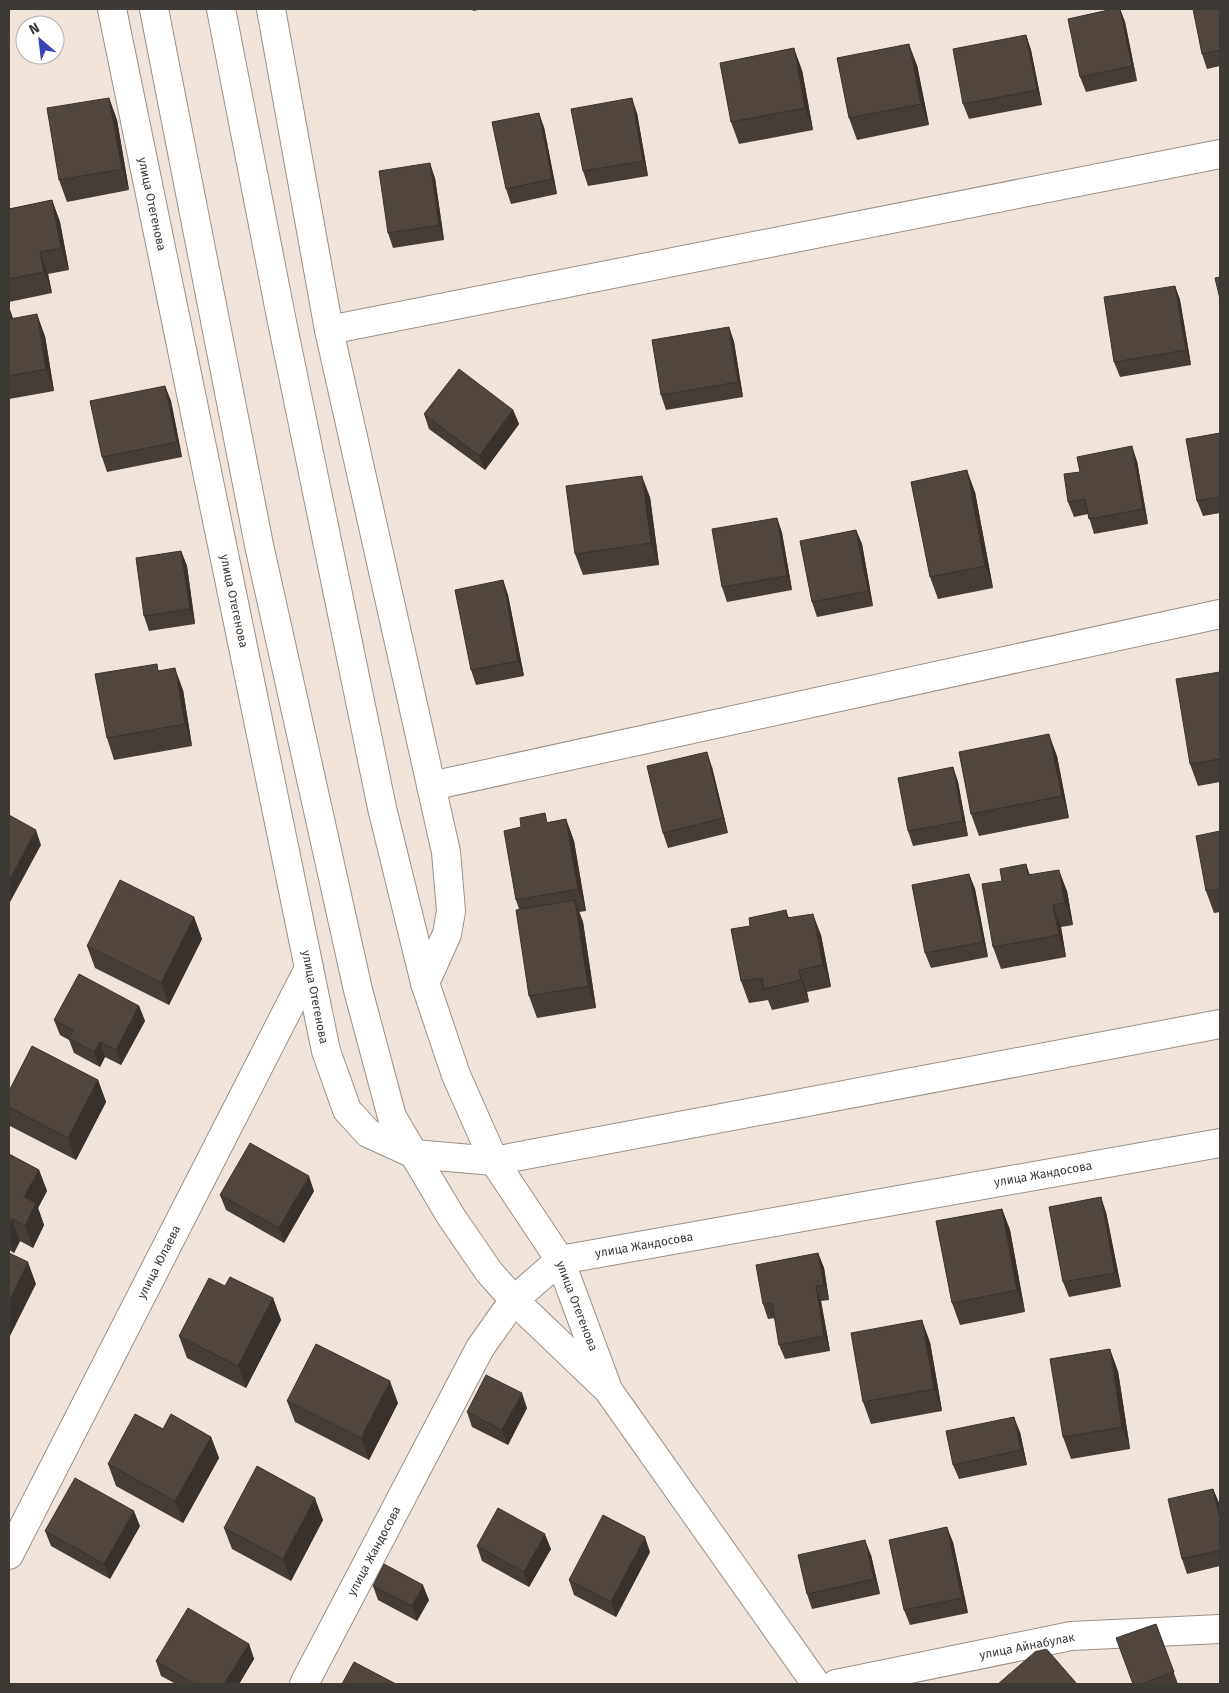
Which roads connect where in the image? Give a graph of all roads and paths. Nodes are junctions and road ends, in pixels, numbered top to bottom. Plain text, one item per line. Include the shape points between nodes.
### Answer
1 (112, 9) edge
2 (154, 9) edge
3 (221, 9) edge
4 (271, 9) edge
5 (1220, 154) edge
6 (329, 330) junction
7 (1220, 614) edge
8 (431, 786) junction
9 (309, 968) junction
10 (425, 983) junction
11 (1220, 1024) edge
12 (1220, 1143) edge
13 (414, 1154) junction
14 (494, 1161) junction
15 (560, 1260) junction
16 (514, 1300) junction
17 (608, 1390) junction
18 (9, 1556) edge
19 (1220, 1629) edge
20 (304, 1684) edge
21 (816, 1684) edge
22 (836, 1684) edge

1 - 9 street, улица Отегенова
2 - 13 street, улица Отегенова via 259,545 358,990 392,1117
3 - 10 street, улица Отегенова via 376,779
4 - 6 street
5 - 6 street
6 - 8 street
7 - 8 street
8 - 10 street via 446,852 451,911 447,934
9 - 13 street, улица Отегенова via 326,1051 347,1110 368,1132
9 - 18 street, улица Юлаева
10 - 14 street, улица Отегенова via 456,1075
11 - 14 street
12 - 15 street, улица Жандосова
13 - 14 street
13 - 16 street, улица Отегенова via 472,1248
14 - 15 street, улица Отегенова
15 - 16 street, улица Жандосова
15 - 17 street, улица Отегенова
16 - 17 street, улица Отегенова
16 - 20 street, улица Жандосова via 480,1348
17 - 21 street, улица Отегенова
19 - 22 street, улица Айнабулак via 1071,1636

